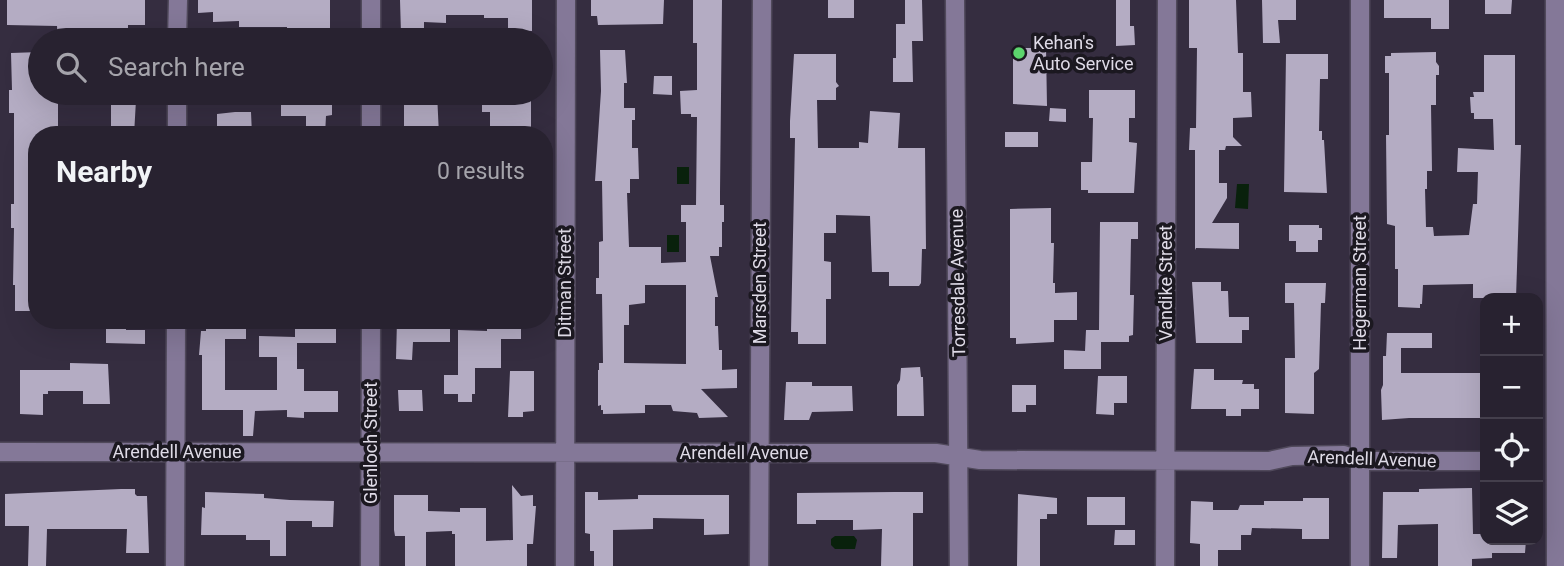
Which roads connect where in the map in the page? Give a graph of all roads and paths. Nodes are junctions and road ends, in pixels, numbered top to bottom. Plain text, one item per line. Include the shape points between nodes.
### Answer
1 (177, 0) edge
2 (371, 0) edge
3 (566, 0) edge
4 (762, 0) edge
5 (955, 0) edge
6 (1167, 0) edge
7 (1360, 0) edge
8 (1555, 0) edge
9 (177, 28) edge
10 (371, 28) edge
11 (177, 105) edge
12 (371, 105) edge
13 (177, 126) edge
14 (371, 126) edge
15 (176, 329) edge
16 (371, 329) edge
17 (0, 452) edge
18 (176, 452) junction
19 (371, 452) junction
20 (565, 452) junction
21 (760, 453) junction
22 (959, 456) junction
23 (1553, 460) edge
24 (1165, 461) junction
25 (1359, 461) junction
26 (1480, 461) edge
27 (175, 566) edge
28 (370, 566) edge
29 (565, 566) edge
30 (759, 566) edge
31 (959, 566) edge
32 (1165, 566) edge
33 (1360, 566) edge
34 (1556, 566) edge

1 - 9 street
2 - 10 street
3 - 20 street, Ditman Street
4 - 21 street, Marsden Street
5 - 22 street, Torresdale Avenue
6 - 24 street, Vandike Street
7 - 25 street, Hegerman Street
8 - 23 street
11 - 13 street
12 - 14 street
15 - 18 street
16 - 19 street, Glenloch Street
17 - 18 street, Arendell Avenue
18 - 19 street, Arendell Avenue
18 - 27 street
19 - 20 street, Arendell Avenue
19 - 28 street, Glenloch Street
20 - 21 street, Arendell Avenue
20 - 29 street, Ditman Street
21 - 22 street, Arendell Avenue
21 - 30 street, Marsden Street
22 - 24 street, Arendell Avenue
22 - 31 street, Torresdale Avenue
23 - 34 street
24 - 25 street, Arendell Avenue via 1344,455
24 - 32 street, Vandike Street
25 - 26 street, Arendell Avenue
25 - 33 street, Hegerman Street

